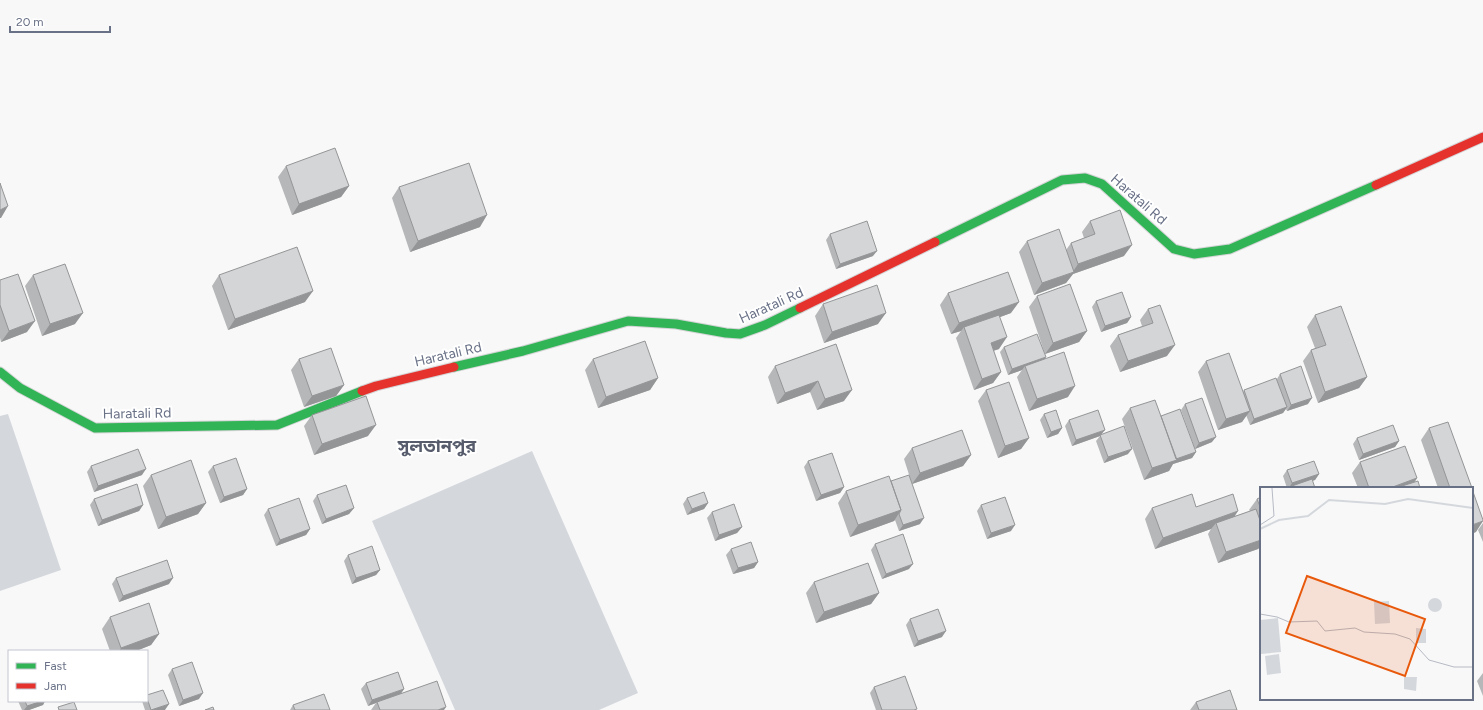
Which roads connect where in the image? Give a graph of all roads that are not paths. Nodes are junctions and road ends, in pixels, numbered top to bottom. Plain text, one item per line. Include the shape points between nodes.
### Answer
1 (1483, 137) edge
2 (0, 372) edge

1 - 2 main road, Haratali Rd via 1230,249 1194,254 1174,249 1102,184 1085,178 1062,180 765,325 740,334 676,324 628,321 523,351 376,386 277,425 95,428 20,388

